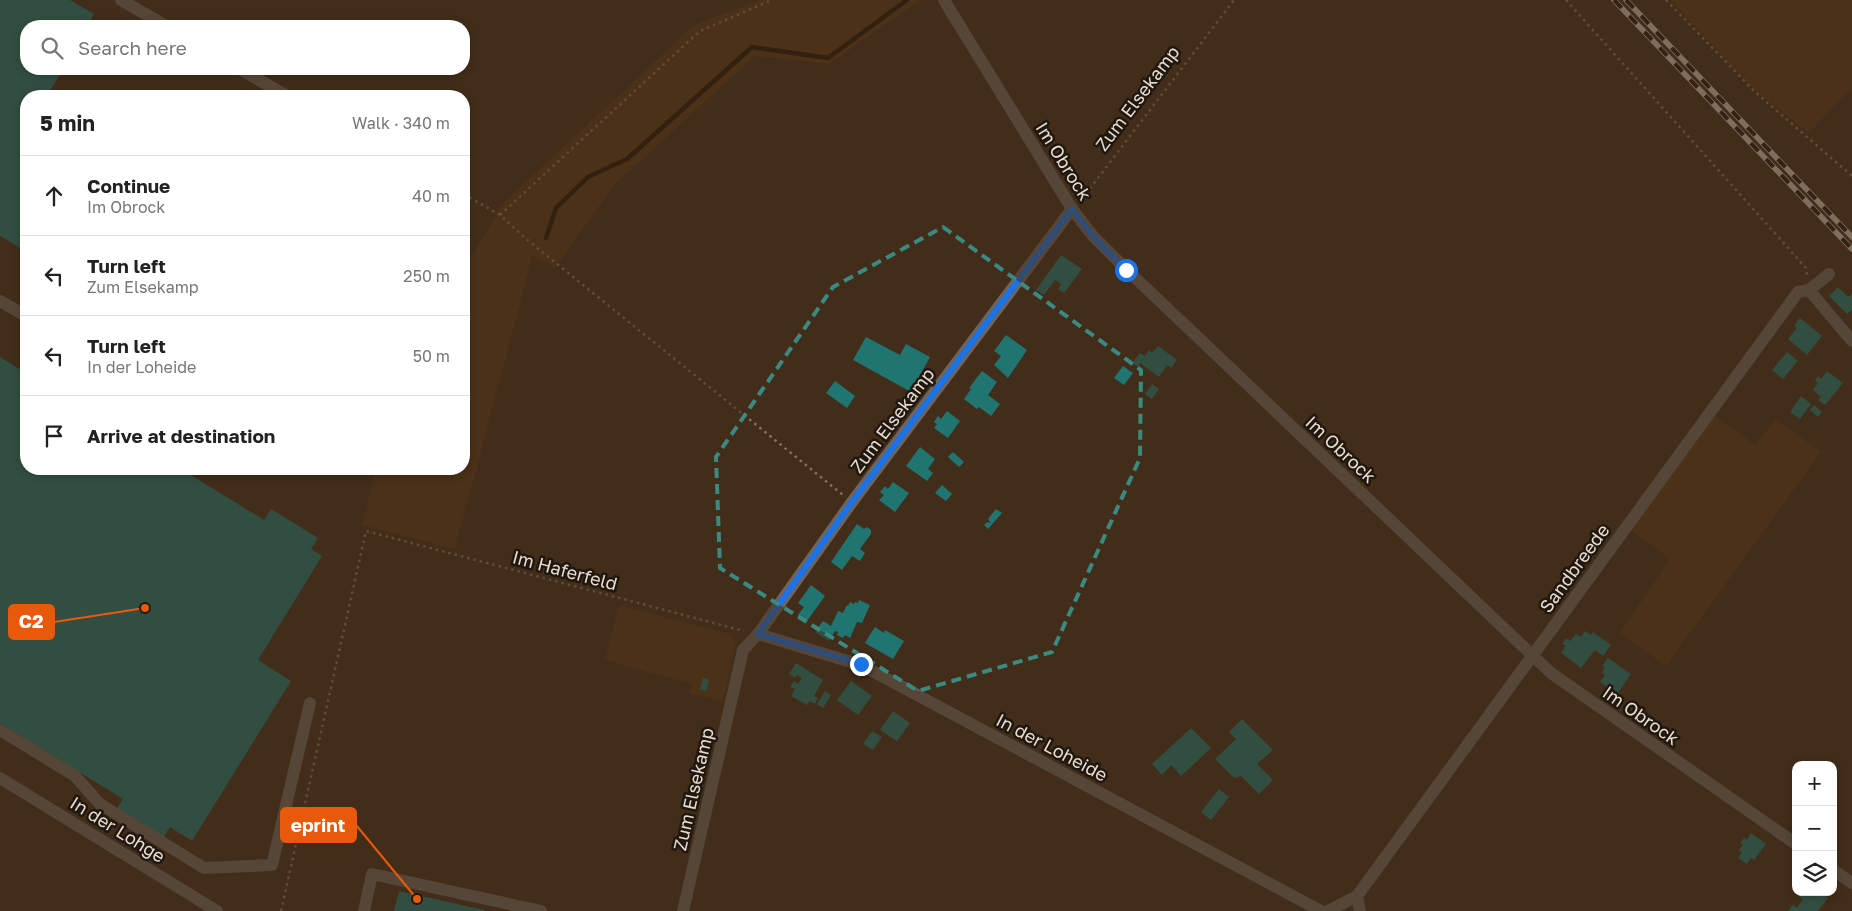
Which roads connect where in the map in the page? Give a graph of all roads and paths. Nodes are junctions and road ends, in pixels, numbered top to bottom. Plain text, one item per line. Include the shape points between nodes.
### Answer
1 (121, 0) edge
2 (772, 0) edge
3 (944, 0) edge
4 (1234, 0) edge
5 (1566, 0) edge
6 (1666, 0) edge
7 (156, 20) edge
8 (250, 75) edge
9 (277, 90) edge
10 (1852, 176) edge
11 (470, 198) edge
12 (1072, 209) junction
13 (500, 215) junction
14 (1829, 274) dead end
15 (1809, 290) junction
16 (0, 301) edge
17 (20, 313) edge
18 (1852, 341) edge
19 (852, 502) junction
20 (758, 634) junction
21 (1532, 654) junction
22 (310, 703) dead end
23 (0, 730) edge
24 (0, 778) edge
25 (1792, 841) edge
26 (1837, 873) edge
27 (1852, 883) edge
28 (1357, 896) junction
29 (217, 911) edge
30 (281, 911) edge
31 (364, 911) edge
32 (541, 911) edge
33 (683, 911) edge
34 (1321, 911) edge
35 (1328, 911) edge
36 (1360, 911) edge

1 - 7 street
2 - 13 path via 700,30
3 - 12 street, Im Obrock
4 - 12 path, Zum Elsekamp
5 - 15 path via 1806,268
6 - 10 path via 1754,91
8 - 9 street
11 - 13 path
12 - 19 street, Zum Elsekamp
12 - 21 street, Im Obrock via 1126,270
13 - 19 path
14 - 15 street, Sandbreede
15 - 18 street
15 - 21 street, Sandbreede via 1798,292
16 - 17 street
19 - 20 street, Zum Elsekamp
20 - 30 path, Im Haferfeld via 366,531
20 - 33 street, Zum Elsekamp via 743,650
20 - 34 street, In der Loheide via 861,664
21 - 25 street, Im Obrock via 1551,673
21 - 28 street, Sandbreede
22 - 23 street via 272,865 204,868 100,804 75,776
24 - 29 street, In der Lohge
26 - 27 street
28 - 35 street, Sandbreede
28 - 36 street
31 - 32 street via 372,874

